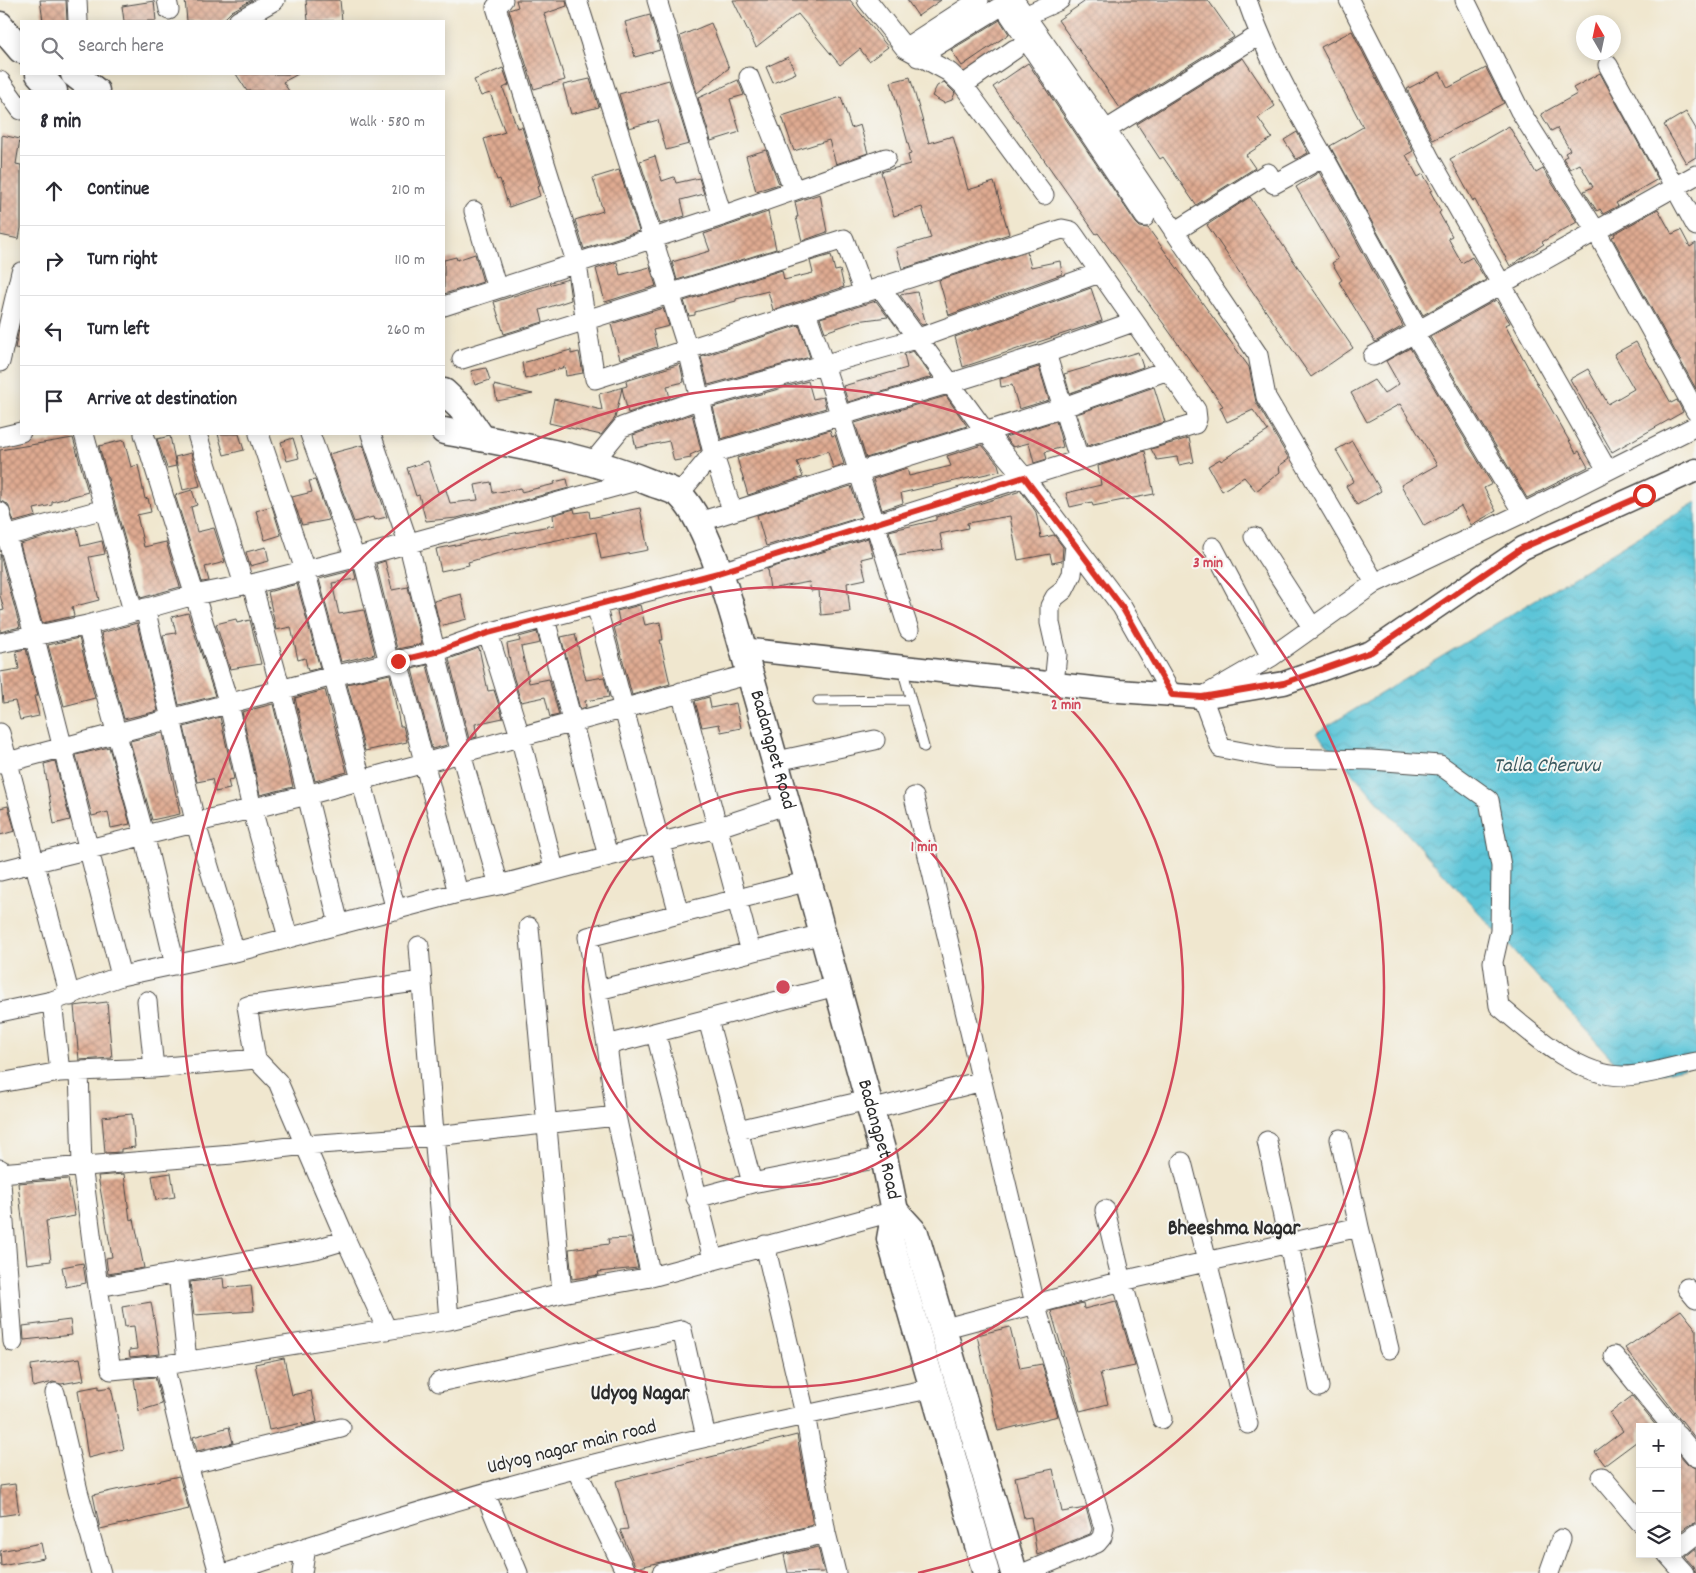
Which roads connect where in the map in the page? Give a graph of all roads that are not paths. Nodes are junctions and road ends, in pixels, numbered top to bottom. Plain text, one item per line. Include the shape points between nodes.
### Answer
1 (77, 0) edge
2 (275, 0) edge
3 (503, 0) edge
4 (577, 0) edge
5 (657, 0) edge
6 (867, 0) edge
7 (979, 0) edge
8 (1014, 0) edge
9 (1060, 0) edge
10 (1247, 0) edge
11 (1349, 0) edge
12 (1464, 0) edge
13 (1025, 16) junction
14 (78, 20) edge
15 (240, 20) edge
16 (0, 26) edge
17 (1259, 35) junction
18 (20, 49) edge
19 (1015, 49) dead end
20 (912, 53) junction
21 (1608, 65) dead end
22 (41, 75) edge
23 (75, 75) edge
24 (749, 77) dead end
25 (963, 85) junction
26 (1, 88) edge
27 (53, 90) edge
28 (95, 90) edge
29 (20, 109) edge
30 (1106, 130) junction
31 (1324, 157) junction
32 (886, 158) dead end
33 (1696, 175) edge
34 (1674, 188) junction
35 (794, 190) junction
36 (1044, 196) dead end
37 (474, 211) dead end
38 (722, 216) junction
39 (1145, 217) dead end
40 (1696, 226) edge
41 (1596, 230) junction
42 (1174, 232) junction
43 (652, 238) junction
44 (577, 265) junction
45 (1099, 273) junction
46 (20, 276) edge
47 (1502, 283) junction
48 (497, 288) junction
49 (872, 290) junction
50 (670, 295) junction
51 (445, 306) edge
52 (806, 312) junction
53 (587, 320) junction
54 (1133, 322) junction
55 (1417, 332) junction
56 (920, 338) junction
57 (688, 350) junction
58 (1046, 353) junction
59 (1373, 356) dead end
60 (462, 359) dead end
61 (0, 362) edge
62 (825, 365) junction
63 (1168, 370) junction
64 (951, 383) junction
65 (445, 393) edge
66 (700, 399) junction
67 (1064, 407) junction
68 (1696, 412) edge
69 (841, 415) junction
70 (1696, 426) edge
71 (445, 431) edge
72 (985, 431) junction
73 (20, 432) edge
74 (84, 435) edge
75 (144, 435) edge
76 (197, 435) edge
77 (260, 435) edge
78 (310, 435) edge
79 (371, 435) edge
80 (0, 437) edge
81 (482, 438) junction
82 (713, 454) junction
83 (1079, 460) junction
84 (594, 461) junction
85 (860, 470) junction
86 (1607, 470) junction
87 (1696, 470) edge
88 (1024, 477) junction
89 (643, 479) junction
90 (679, 494) junction
91 (104, 509) junction
92 (732, 510) junction
93 (0, 512) edge
94 (1524, 513) junction
95 (699, 522) junction
96 (874, 524) junction
97 (6, 536) junction
98 (1254, 537) dead end
99 (408, 542) junction
100 (1075, 545) junction
101 (1213, 547) dead end
102 (358, 557) junction
103 (305, 570) junction
104 (718, 573) junction
105 (1375, 582) junction
106 (248, 584) junction
107 (194, 595) junction
108 (596, 605) junction
109 (139, 610) junction
110 (545, 618) junction
111 (87, 625) junction
112 (1312, 627) junction
113 (909, 630) dead end
114 (488, 633) junction
115 (34, 635) junction
116 (0, 643) edge
117 (743, 649) junction
118 (435, 652) junction
119 (1271, 657) junction
120 (393, 662) junction
121 (901, 667) junction
122 (750, 674) junction
123 (334, 676) junction
124 (1054, 684) junction
125 (281, 690) junction
126 (681, 692) junction
127 (1172, 695) junction
128 (1202, 697) junction
129 (910, 700) junction
130 (818, 701) dead end
131 (229, 704) junction
132 (625, 708) junction
133 (171, 718) junction
134 (572, 721) junction
135 (0, 733) edge
136 (116, 733) junction
137 (520, 736) junction
138 (875, 740) dead end
139 (924, 747) dead end
140 (62, 748) junction
141 (461, 754) junction
142 (777, 761) junction
143 (3, 763) edge
144 (423, 764) junction
145 (362, 781) junction
146 (308, 795) junction
147 (914, 797) dead end
148 (788, 804) junction
149 (252, 808) junction
150 (195, 821) junction
151 (716, 828) junction
152 (144, 834) junction
153 (661, 841) junction
154 (88, 848) junction
155 (608, 856) junction
156 (34, 862) junction
157 (554, 869) junction
158 (0, 871) edge
159 (808, 881) junction
160 (499, 885) junction
161 (458, 894) junction
162 (736, 899) junction
163 (396, 910) junction
164 (679, 914) junction
165 (339, 924) junction
166 (529, 927) dead end
167 (823, 934) junction
168 (288, 937) junction
169 (419, 946) dead end
170 (235, 952) junction
171 (750, 952) junction
172 (175, 965) junction
173 (121, 976) junction
174 (422, 981) junction
175 (836, 986) junction
176 (598, 990) junction
177 (70, 996) junction
178 (147, 1001) dead end
179 (52, 1002) junction
180 (0, 1012) edge
181 (708, 1020) junction
182 (656, 1034) junction
183 (607, 1045) junction
184 (256, 1059) junction
185 (1696, 1062) edge
186 (154, 1068) junction
187 (79, 1071) junction
188 (60, 1072) junction
189 (982, 1081) junction
190 (0, 1083) edge
191 (870, 1105) junction
192 (616, 1116) junction
193 (547, 1122) junction
194 (738, 1130) junction
195 (435, 1136) junction
196 (1340, 1140) dead end
197 (1267, 1141) dead end
198 (306, 1145) junction
199 (884, 1157) junction
200 (1182, 1162) dead end
201 (82, 1165) junction
202 (0, 1172) edge
203 (752, 1183) junction
204 (696, 1198) junction
205 (1105, 1210) dead end
206 (895, 1211) junction
207 (1359, 1228) junction
208 (346, 1240) junction
209 (1287, 1244) junction
210 (766, 1245) junction
211 (713, 1259) junction
212 (1208, 1260) junction
213 (178, 1272) junction
214 (651, 1276) junction
215 (1122, 1281) junction
216 (98, 1287) junction
217 (562, 1293) junction
218 (1035, 1304) junction
219 (448, 1320) junction
220 (942, 1329) junction
221 (387, 1330) junction
222 (13, 1342) dead end
223 (1389, 1349) dead end
224 (1614, 1356) dead end
225 (187, 1361) junction
226 (164, 1365) junction
227 (439, 1382) dead end
228 (1319, 1387) dead end
229 (934, 1388) junction
230 (55, 1393) dead end
231 (806, 1414) junction
232 (1162, 1419) dead end
233 (1669, 1423) edge
234 (1248, 1424) dead end
235 (342, 1428) dead end
236 (706, 1437) junction
237 (1681, 1439) edge
238 (1696, 1457) edge
239 (188, 1465) junction
240 (576, 1469) junction
241 (1602, 1477) dead end
242 (485, 1493) junction
243 (1636, 1517) edge
244 (826, 1533) junction
245 (1696, 1534) edge
246 (1561, 1539) dead end
247 (1681, 1545) edge
248 (306, 1547) junction
249 (1674, 1558) edge
250 (735, 1565) edge
251 (101, 1573) edge
252 (219, 1573) edge
253 (226, 1573) edge
254 (302, 1573) edge
255 (518, 1573) edge
256 (626, 1573) edge
257 (662, 1573) edge
258 (836, 1573) edge
259 (986, 1573) edge
260 (1014, 1573) edge
261 (1024, 1573) edge
262 (1549, 1573) edge
263 (1684, 1573) edge

1 - 14 street
2 - 15 street
3 - 44 street via 496,7
4 - 43 street
5 - 38 street
6 - 20 street
7 - 20 street
8 - 13 street
9 - 13 street
10 - 17 street
11 - 47 street via 1430,159
12 - 41 street via 1520,111
13 - 30 street
16 - 18 main road
17 - 30 street
17 - 31 street
19 - 25 street
20 - 25 street via 949,72
20 - 39 street via 1003,5
21 - 34 street
22 - 27 main road
23 - 28 main road
24 - 35 street
25 - 36 street
26 - 29 street
30 - 42 street
31 - 42 street via 1274,184 1268,173
31 - 55 street
32 - 35 street
33 - 34 street
34 - 40 street
34 - 41 street
35 - 38 street
37 - 48 street
38 - 43 street
41 - 47 street
41 - 68 street
42 - 105 street via 1258,354 1266,397
43 - 44 street
43 - 50 street
44 - 48 street
44 - 53 street
45 - 49 street via 1071,231 1062,229
45 - 54 street
45 - 56 street
46 - 61 street
47 - 55 street
47 - 86 street
48 - 51 street
49 - 50 street via 844,239
49 - 52 street
49 - 56 street
50 - 53 street
50 - 57 street
52 - 57 street
52 - 62 street
53 - 57 street via 595,379
53 - 60 street
54 - 58 street
54 - 63 street
55 - 59 street
55 - 94 street
56 - 62 street
56 - 64 street
57 - 66 street
58 - 64 street
58 - 67 street
62 - 66 street
62 - 69 street
63 - 67 street
63 - 83 street via 1196,410 1198,418 1195,424
64 - 69 street
64 - 72 street
65 - 81 main road via 461,408
66 - 82 street
66 - 84 street via 622,427
67 - 72 street
67 - 83 street
69 - 82 street
69 - 85 street
70 - 86 street
71 - 81 main road
72 - 85 street
72 - 88 street
73 - 80 street
74 - 91 street
75 - 107 street
76 - 106 street
77 - 103 street
78 - 102 street
79 - 99 street
81 - 84 main road
82 - 90 street
82 - 92 street
83 - 88 street
84 - 89 main road
85 - 92 street
85 - 96 street
86 - 94 street
87 - 128 street via 1522,548 1371,652 1284,683
88 - 96 street
88 - 100 street
89 - 90 main road
89 - 99 street
90 - 95 main road, Badangpet Road
91 - 97 street
91 - 109 street
92 - 95 street
93 - 97 street
94 - 105 street
95 - 104 main road, Badangpet Road
96 - 104 street
96 - 113 street
97 - 115 street
98 - 112 street
99 - 102 street
99 - 118 street
100 - 124 street via 1072,574 1050,606 1057,654
100 - 127 street via 1122,607
101 - 119 street
102 - 103 street
102 - 120 street
103 - 106 street
103 - 123 street
104 - 108 street
104 - 117 main road, Badangpet Road
105 - 112 street
106 - 107 street
106 - 125 street
107 - 109 street
107 - 131 street
108 - 110 street
108 - 132 street
109 - 111 street
109 - 133 street
110 - 114 street
110 - 134 street
111 - 115 street
111 - 136 street
112 - 119 street
114 - 118 street
114 - 137 street
115 - 116 street
115 - 140 street
117 - 121 street
117 - 122 main road, Badangpet Road
118 - 120 street
118 - 141 street
119 - 128 street
120 - 123 street
120 - 144 street
121 - 124 street
121 - 129 lane
122 - 126 street
122 - 142 main road, Badangpet Road
123 - 125 street
123 - 145 street
124 - 127 street
125 - 131 street
125 - 146 street
126 - 132 street
126 - 151 street
127 - 128 street
128 - 185 street via 1220,748 1275,758 1440,765 1489,800 1501,866 1500,931 1493,962 1499,1006 1540,1040 1594,1072 1624,1076
129 - 130 lane
129 - 139 lane
131 - 133 street
131 - 149 street
132 - 134 street
132 - 153 street
133 - 136 street
133 - 150 street
134 - 137 street
134 - 155 street
135 - 143 street
136 - 140 street
136 - 152 street
137 - 141 street
137 - 157 street
138 - 142 street
140 - 143 street
140 - 154 street
141 - 144 street
141 - 160 street
142 - 148 main road, Badangpet Road
143 - 156 street
144 - 145 street
144 - 161 street
145 - 146 street
145 - 163 street
146 - 149 street
146 - 165 street
147 - 189 street
148 - 151 street
148 - 159 main road, Badangpet Road
149 - 150 street
149 - 168 street
150 - 152 street
150 - 170 street
151 - 153 street
151 - 162 street
152 - 154 street
152 - 172 street
153 - 155 street
153 - 164 street
154 - 156 street
154 - 173 street
155 - 157 street
156 - 158 street
156 - 177 street
157 - 160 street
159 - 162 street
159 - 167 main road, Badangpet Road
160 - 161 street
161 - 163 street
162 - 164 street
162 - 171 street
163 - 165 street
164 - 176 street via 588,937
165 - 168 street
166 - 193 street
167 - 171 street
167 - 175 main road, Badangpet Road
168 - 170 street
169 - 174 street
170 - 172 street
171 - 176 street
172 - 173 street
173 - 177 street
174 - 184 street via 246,1006
174 - 195 street
175 - 181 street
175 - 191 main road, Badangpet Road
176 - 183 street
177 - 179 street
178 - 186 street
179 - 180 street
179 - 188 street
181 - 182 street
181 - 194 street
182 - 183 street
182 - 204 street
183 - 192 street
184 - 186 street
184 - 198 street via 278,1082
186 - 187 street
187 - 188 street
187 - 201 street
188 - 190 street
189 - 191 street
189 - 218 street
191 - 194 street
191 - 199 main road, Badangpet Road
192 - 193 street
192 - 214 street
193 - 195 street
193 - 217 street
194 - 203 street
195 - 198 street
195 - 219 street
196 - 207 street
197 - 209 street
198 - 201 street
198 - 208 street
199 - 203 street
199 - 206 main road, Badangpet Road
200 - 212 street
201 - 202 street
201 - 216 street
202 - 222 street
203 - 204 street
204 - 211 street
205 - 215 street
206 - 210 street
206 - 220 main road, Badangpet Road via 915,1233
206 - 229 main road, Badangpet Road via 890,1239
207 - 209 street
207 - 223 street
208 - 213 street via 316,1249
208 - 221 street
209 - 212 street
209 - 228 street
210 - 211 street
210 - 231 street
211 - 214 street
212 - 215 street
212 - 234 street
213 - 216 street
213 - 225 street
214 - 217 street
215 - 218 street
215 - 232 street
216 - 226 street via 111,1370
217 - 219 street
218 - 220 street
218 - 261 street via 1104,1528 1097,1543
219 - 221 street
220 - 260 main road, Badangpet Road
221 - 225 street
224 - 233 street
225 - 226 street
226 - 239 street
227 - 236 street via 682,1330
229 - 231 street, Udyog nagar main road
229 - 259 main road, Badangpet Road
230 - 251 street
231 - 236 street, Udyog nagar main road
231 - 244 street
235 - 239 street
236 - 240 street, Udyog nagar main road
237 - 238 street
239 - 252 street
240 - 242 street, Udyog nagar main road
240 - 256 street
241 - 243 street
242 - 248 street, Udyog nagar main road
242 - 255 street
244 - 250 street
244 - 258 street
245 - 247 street
246 - 262 street
248 - 253 street, Udyog nagar main road
248 - 254 street
249 - 263 street
250 - 257 street

